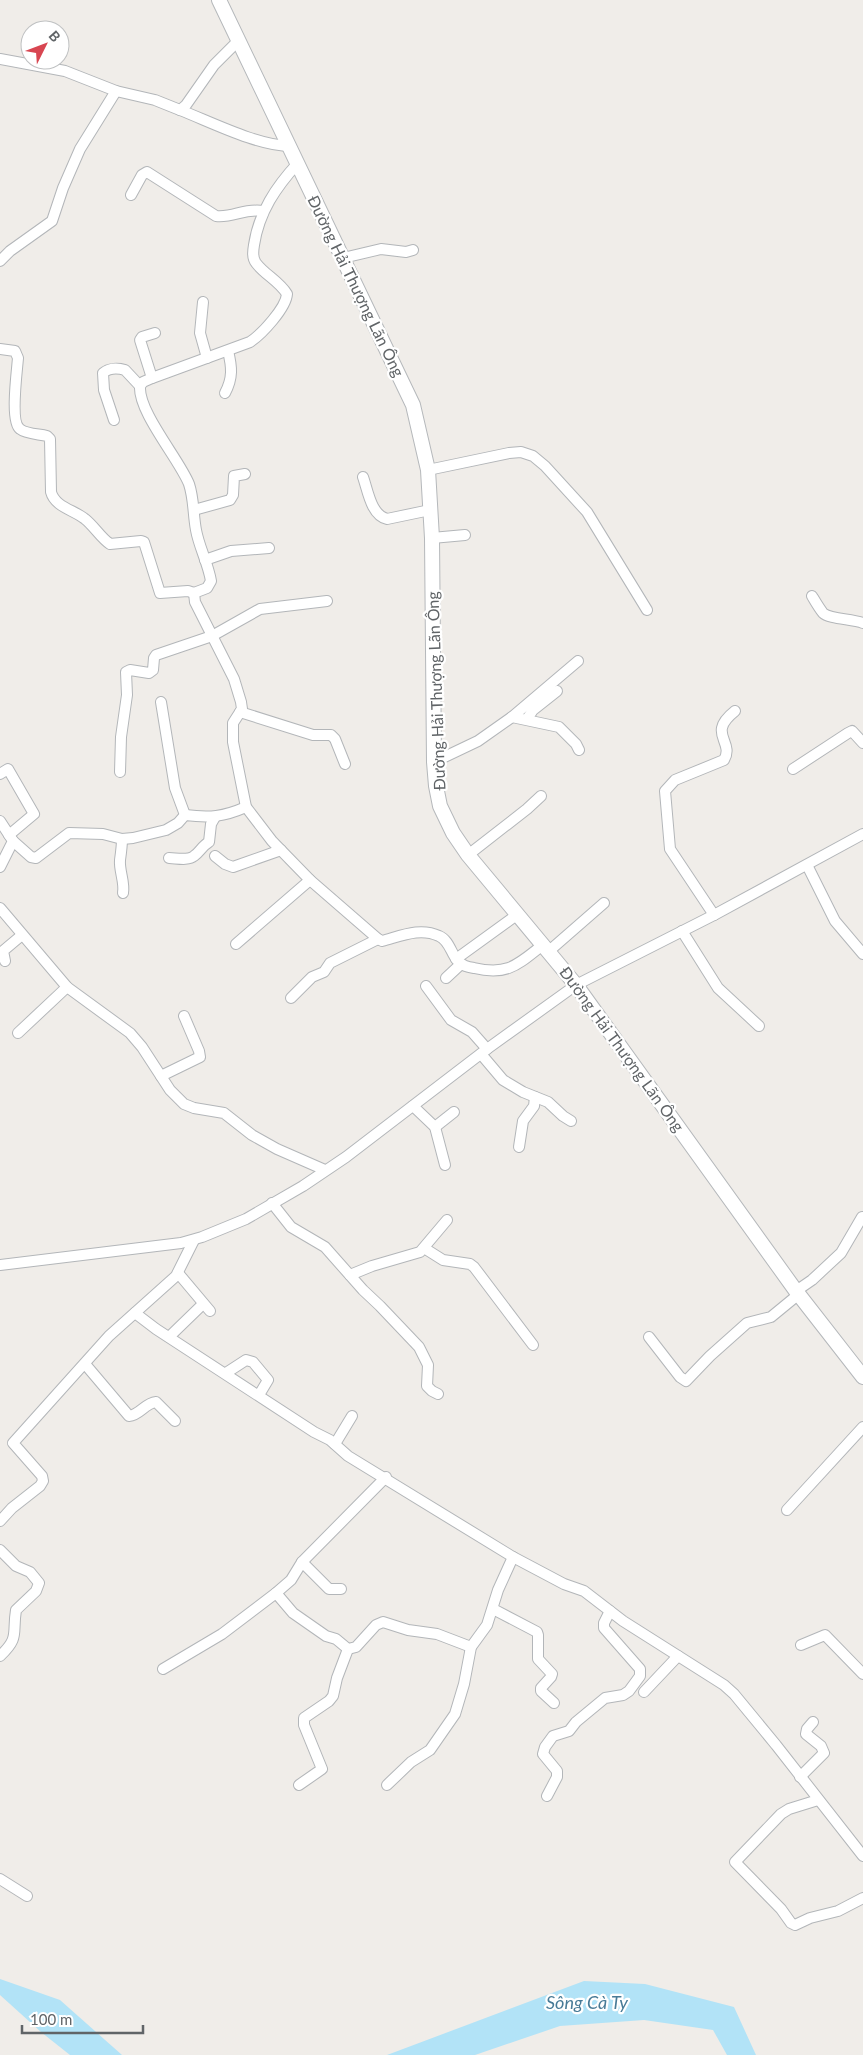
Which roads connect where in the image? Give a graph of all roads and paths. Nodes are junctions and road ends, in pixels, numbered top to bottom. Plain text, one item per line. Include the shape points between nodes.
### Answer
1 (219, 0) edge
2 (238, 40) junction
3 (0, 59) edge
4 (116, 91) junction
5 (180, 110) junction
6 (290, 146) junction
7 (298, 163) junction
8 (131, 195) dead end
9 (262, 212) junction
10 (413, 250) dead end
11 (343, 258) junction
12 (0, 261) edge
13 (203, 302) dead end
14 (155, 333) dead end
15 (0, 349) edge
16 (228, 351) junction
17 (207, 358) junction
18 (152, 378) junction
19 (140, 386) junction
20 (225, 393) dead end
21 (114, 420) dead end
22 (428, 470) junction
23 (245, 474) dead end
24 (364, 477) dead end
25 (194, 510) junction
26 (430, 510) junction
27 (465, 535) dead end
28 (432, 538) junction
29 (269, 548) dead end
30 (205, 560) junction
31 (194, 593) junction
32 (812, 596) dead end
33 (327, 601) dead end
34 (647, 610) dead end
35 (863, 623) edge
36 (212, 636) junction
37 (578, 661) dead end
38 (557, 691) dead end
39 (161, 702) dead end
40 (735, 711) dead end
41 (240, 712) junction
42 (512, 717) junction
43 (527, 719) junction
44 (863, 743) edge
45 (579, 750) dead end
46 (434, 762) junction
47 (344, 764) dead end
48 (793, 768) dead end
49 (120, 772) dead end
50 (0, 774) edge
51 (541, 796) dead end
52 (246, 806) junction
53 (185, 815) junction
54 (215, 817) junction
55 (0, 821) edge
56 (863, 834) edge
57 (11, 838) junction
58 (122, 839) junction
59 (281, 850) junction
60 (468, 855) junction
61 (215, 856) dead end
62 (169, 858) dead end
63 (807, 865) junction
64 (0, 867) edge
65 (310, 880) junction
66 (124, 894) dead end
67 (604, 904) dead end
68 (0, 908) edge
69 (518, 914) junction
70 (714, 915) junction
71 (682, 931) junction
72 (22, 935) junction
73 (378, 939) junction
74 (236, 944) dead end
75 (546, 947) junction
76 (863, 954) edge
77 (5, 961) dead end
78 (458, 962) junction
79 (446, 978) dead end
80 (576, 985) junction
81 (426, 986) dead end
82 (67, 987) junction
83 (291, 998) dead end
84 (184, 1016) dead end
85 (759, 1026) dead end
86 (18, 1033) dead end
87 (484, 1052) junction
88 (161, 1076) junction
89 (535, 1097) junction
90 (412, 1106) junction
91 (454, 1112) dead end
92 (571, 1120) dead end
93 (435, 1127) junction
94 (519, 1146) dead end
95 (445, 1165) dead end
96 (325, 1170) junction
97 (272, 1203) junction
98 (862, 1217) edge
99 (447, 1220) dead end
100 (194, 1240) junction
101 (424, 1248) junction
102 (0, 1265) edge
103 (178, 1273) junction
104 (350, 1275) junction
105 (798, 1293) junction
106 (135, 1313) junction
107 (169, 1336) junction
108 (649, 1337) dead end
109 (533, 1345) dead end
110 (85, 1364) junction
111 (226, 1373) junction
112 (863, 1377) edge
113 (438, 1394) dead end
114 (259, 1396) junction
115 (352, 1416) dead end
116 (175, 1421) dead end
117 (863, 1426) edge
118 (335, 1444) junction
119 (386, 1477) junction
120 (787, 1510) dead end
121 (0, 1521) edge
122 (0, 1550) edge
123 (514, 1557) junction
124 (302, 1562) junction
125 (341, 1589) dead end
126 (276, 1593) junction
127 (493, 1609) junction
128 (610, 1611) junction
129 (801, 1645) dead end
130 (470, 1647) junction
131 (348, 1649) junction
132 (0, 1656) edge
133 (678, 1656) junction
134 (163, 1669) dead end
135 (863, 1674) edge
136 (644, 1692) dead end
137 (554, 1703) dead end
138 (814, 1722) dead end
139 (800, 1777) junction
140 (299, 1785) dead end
141 (387, 1785) dead end
142 (546, 1796) dead end
143 (818, 1800) junction
144 (863, 1856) edge
145 (0, 1880) edge
146 (27, 1896) dead end
147 (863, 1898) edge

1 - 2 street, Đường Hải Thượng Lãn Ông
2 - 5 street via 214,65
2 - 6 street, Đường Hải Thượng Lãn Ông
3 - 4 street via 65,71
4 - 5 street via 156,100
4 - 12 street via 80,149 52,221
5 - 6 street via 272,144
6 - 7 street, Đường Hải Thượng Lãn Ông
7 - 9 street via 283,179
7 - 11 street, Đường Hải Thượng Lãn Ông
8 - 9 street via 147,172 216,216 247,210
9 - 16 street via 253,258 287,296 260,335
10 - 11 street via 381,249
11 - 22 street, Đường Hải Thượng Lãn Ông via 413,405
13 - 17 street via 200,332
14 - 18 street via 140,340
15 - 31 street via 14,352 18,358 16,425 50,438 53,498 84,518 110,544 144,542 160,593
16 - 17 street
16 - 20 street via 232,372
17 - 18 street
18 - 19 street
19 - 21 street via 125,370 116,368 103,373 104,390
19 - 25 street via 149,414 185,477
22 - 26 street, Đường Hải Thượng Lãn Ông
22 - 34 street via 509,453 533,456 587,512
23 - 25 street via 234,476 230,500
24 - 26 street via 380,518
25 - 30 street
26 - 28 street, Đường Hải Thượng Lãn Ông
27 - 28 street
28 - 46 street, Đường Hải Thượng Lãn Ông
29 - 30 street via 232,551
30 - 31 street via 211,583
31 - 36 street via 194,602
32 - 35 street via 824,615
33 - 36 street via 260,609
36 - 41 street via 236,685 242,705
36 - 49 street via 156,655 153,670 149,673 126,672
37 - 42 street
38 - 43 street
39 - 53 street via 175,788
40 - 70 street via 722,727 727,755 724,760 675,780 665,791 670,849
41 - 47 street via 313,734 331,735
41 - 52 street via 233,723 233,742
42 - 43 street
42 - 46 street via 478,741
43 - 45 street via 559,727
44 - 48 street via 852,731
46 - 60 street, Đường Hải Thượng Lãn Ông via 440,806
50 - 57 street via 8,769 34,814
51 - 60 street
52 - 54 street
52 - 59 street
53 - 54 street
53 - 58 street via 166,830
54 - 62 street via 209,842 194,856
55 - 57 street
56 - 63 street
57 - 58 street via 33,858 38,858 69,833 103,834
57 - 64 street
58 - 66 street via 120,859
59 - 61 street via 233,867
59 - 65 street
60 - 69 street, Đường Hải Thượng Lãn Ông
63 - 70 street
63 - 76 street via 836,921
65 - 73 street
65 - 74 street
67 - 75 street
68 - 72 street
69 - 75 street, Đường Hải Thượng Lãn Ông
69 - 78 street
70 - 71 street
71 - 80 street
71 - 85 street via 718,988
72 - 77 street via 3,951
72 - 82 street
73 - 78 street via 417,932 435,934 444,939
73 - 83 street via 330,963 322,974 312,977
75 - 78 street via 500,972
75 - 80 street, Đường Hải Thượng Lãn Ông
78 - 79 street
80 - 87 street
80 - 105 street, Đường Hải Thượng Lãn Ông
81 - 87 street via 451,1020 472,1032
82 - 86 street
82 - 88 street via 130,1033
84 - 88 street via 200,1057
87 - 89 street via 503,1080
87 - 90 street
88 - 96 street via 187,1106 224,1113 252,1135
89 - 92 street via 548,1102
89 - 94 street via 534,1106 523,1121
90 - 93 street
90 - 96 street via 358,1149
91 - 93 street
93 - 95 street
96 - 97 street
97 - 100 street via 246,1219
97 - 104 street via 291,1227 325,1247
98 - 105 street via 841,1253
99 - 101 street
100 - 102 street
100 - 103 street
101 - 104 street via 416,1254
101 - 109 street via 443,1260 474,1267
103 - 106 street
103 - 107 street via 207,1308
104 - 113 street via 419,1347 428,1365 427,1386
105 - 108 street via 771,1317 747,1323 685,1381
105 - 112 street, Đường Hải Thượng Lãn Ông
106 - 107 street
106 - 110 street
107 - 111 street
110 - 116 street via 130,1416 156,1402
110 - 121 street via 13,1443 42,1476 43,1482
111 - 114 street
111 - 114 street via 246,1360 253,1362 268,1380
114 - 118 street
115 - 118 street
117 - 120 street
118 - 119 street via 348,1456
119 - 123 street
119 - 124 street
122 - 132 street via 16,1566 30,1572 39,1583 36,1591 16,1610 15,1635
123 - 127 street
123 - 128 street via 564,1584 584,1590
124 - 125 street via 329,1589
124 - 126 street via 291,1580
126 - 131 street via 293,1613
126 - 134 street via 222,1634
127 - 130 street via 486,1628
127 - 137 street via 537,1632 538,1659 552,1674 541,1691
128 - 133 street
128 - 142 street via 604,1628 640,1669 640,1676 629,1691 605,1698 569,1731 553,1736 543,1754 557,1771
129 - 135 street via 825,1635
130 - 131 street via 437,1634 383,1622 376,1625 356,1647
130 - 141 street via 455,1714 430,1750 405,1766
131 - 140 street via 333,1696 304,1718 304,1726 322,1770
133 - 136 street
133 - 139 street via 734,1694
138 - 139 street via 806,1734 821,1746 824,1753
139 - 143 street
143 - 144 street
143 - 147 street via 781,1814 735,1862 781,1909 791,1924 832,1913
145 - 146 street

